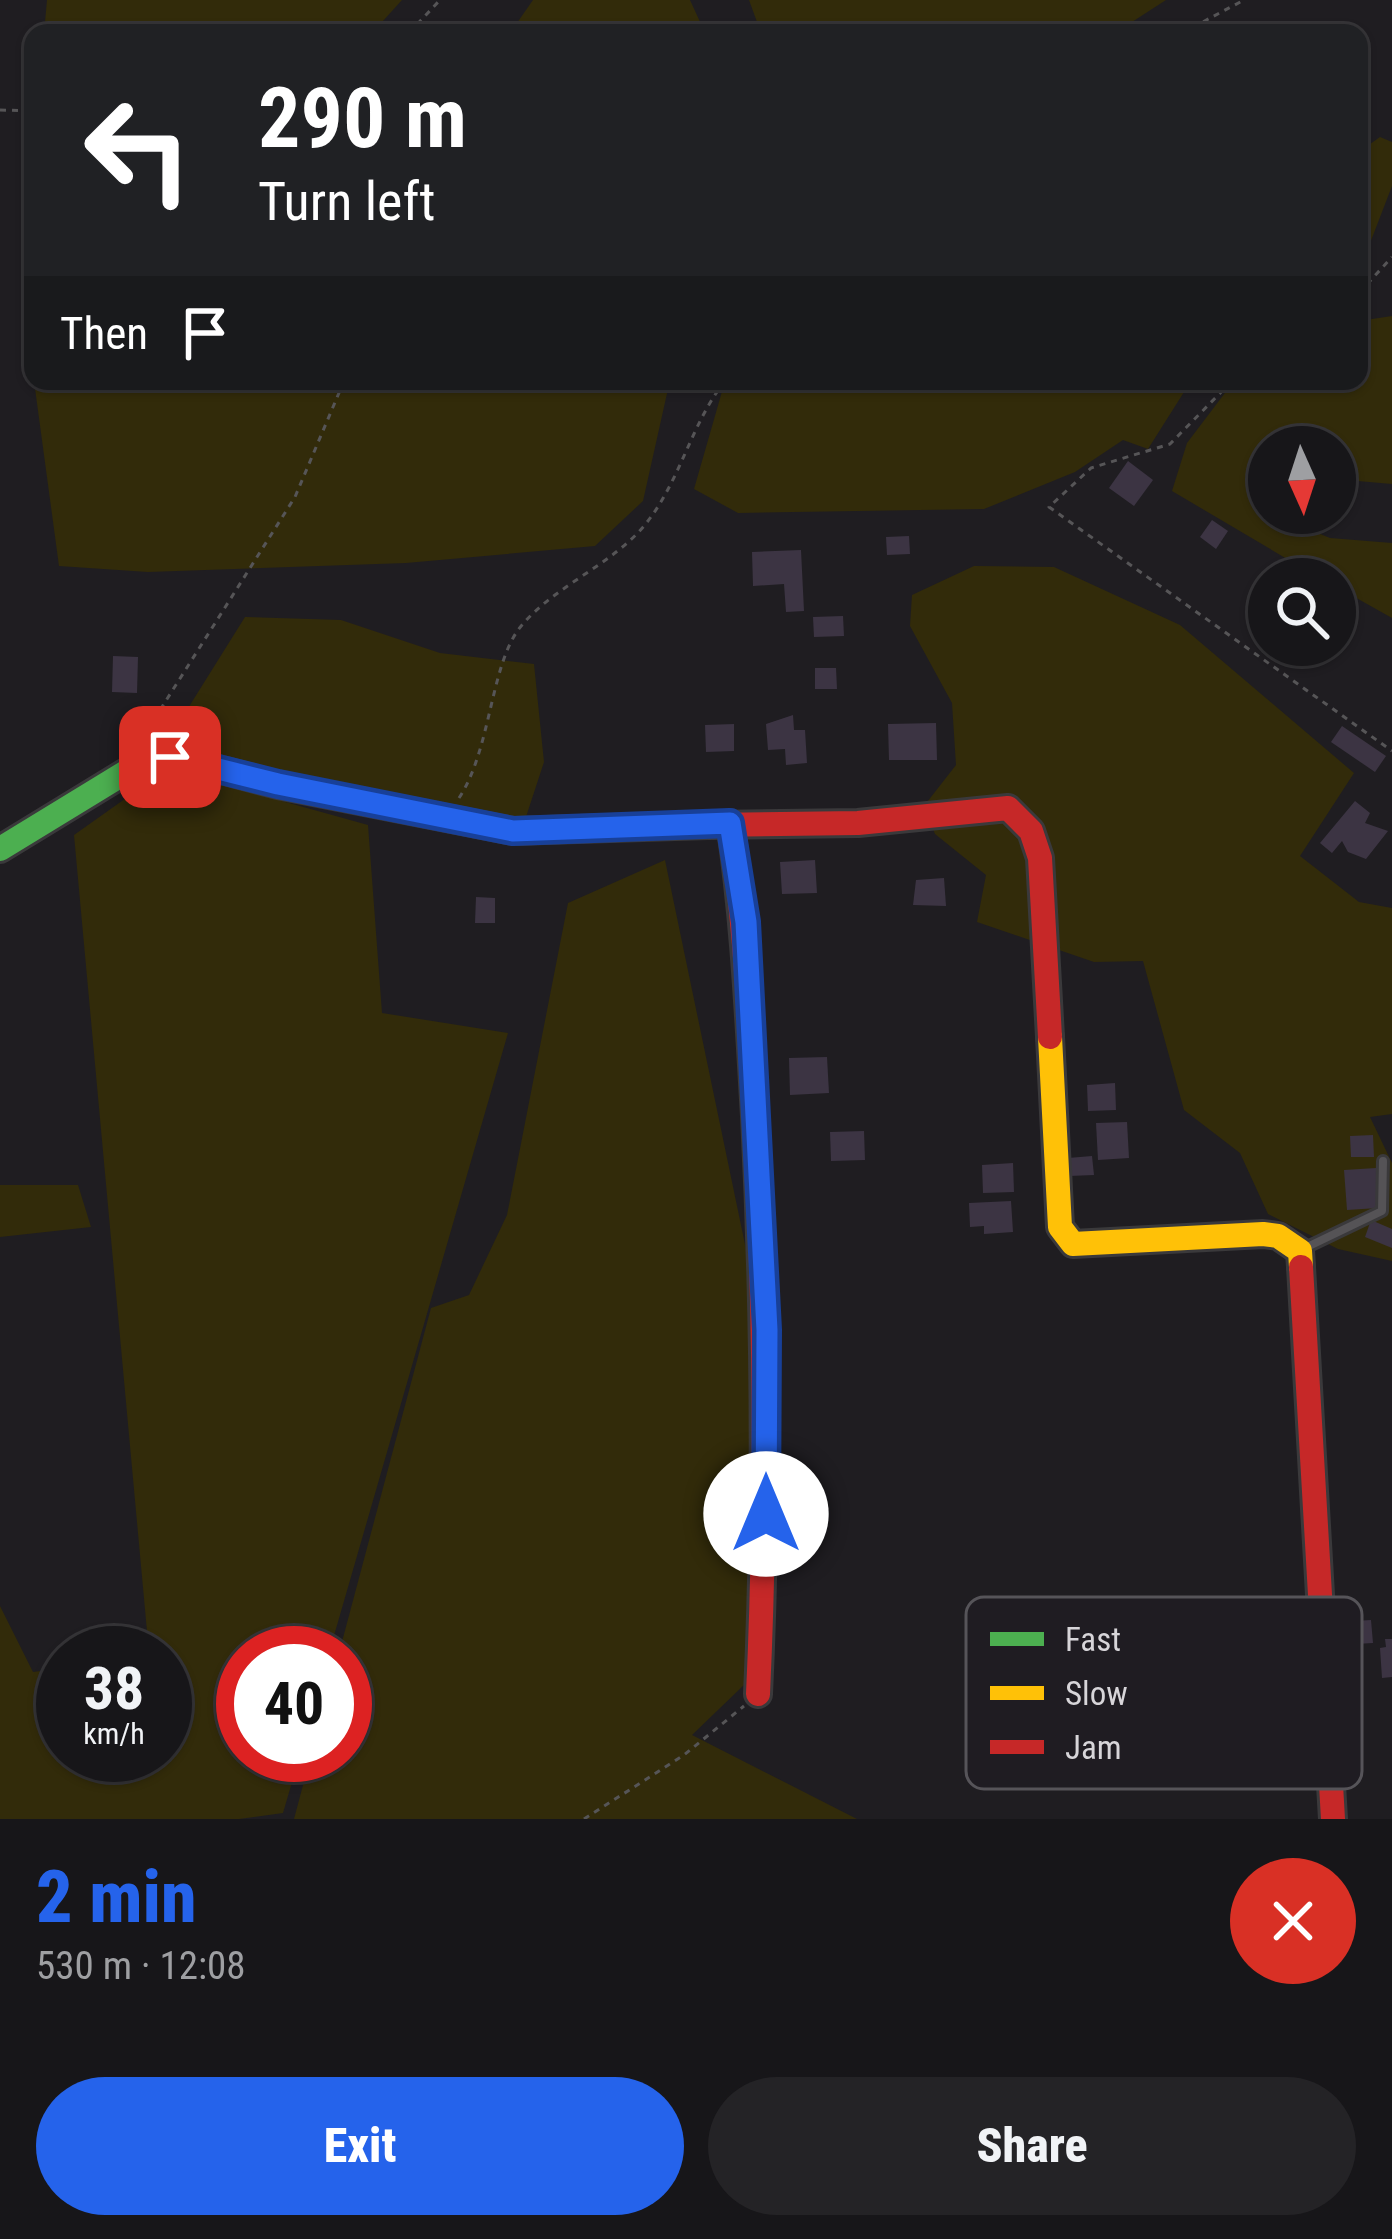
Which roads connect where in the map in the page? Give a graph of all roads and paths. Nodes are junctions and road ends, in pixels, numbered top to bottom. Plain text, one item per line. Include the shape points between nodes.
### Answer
1 (440, 0) edge
2 (1244, 0) edge
3 (417, 24) edge
4 (1199, 24) edge
5 (1392, 256) edge
6 (1368, 282) edge
7 (340, 390) edge
8 (718, 390) edge
9 (1223, 390) edge
10 (1392, 752) edge
11 (124, 773) junction
12 (445, 819) junction
13 (730, 823) junction
14 (0, 849) edge
15 (1383, 1161) dead end
16 (1300, 1250) junction
17 (1320, 1597) edge
18 (758, 1694) joint
19 (1331, 1789) edge
20 (584, 1819) edge
21 (1333, 1819) edge

1 - 3 path
2 - 4 path
5 - 6 path
7 - 11 path via 296,497
8 - 12 path via 682,471 643,528 520,626 473,776
9 - 10 path via 1170,444 1091,469 1049,506
11 - 12 street via 170,757
11 - 14 street
12 - 13 street via 580,832
13 - 16 street via 858,823 1008,808 1031,831 1040,858 1066,1240 1263,1234
13 - 18 street via 746,922 767,1330
15 - 16 lane via 1382,1211
16 - 17 street
18 - 20 path via 684,1755
19 - 21 street

